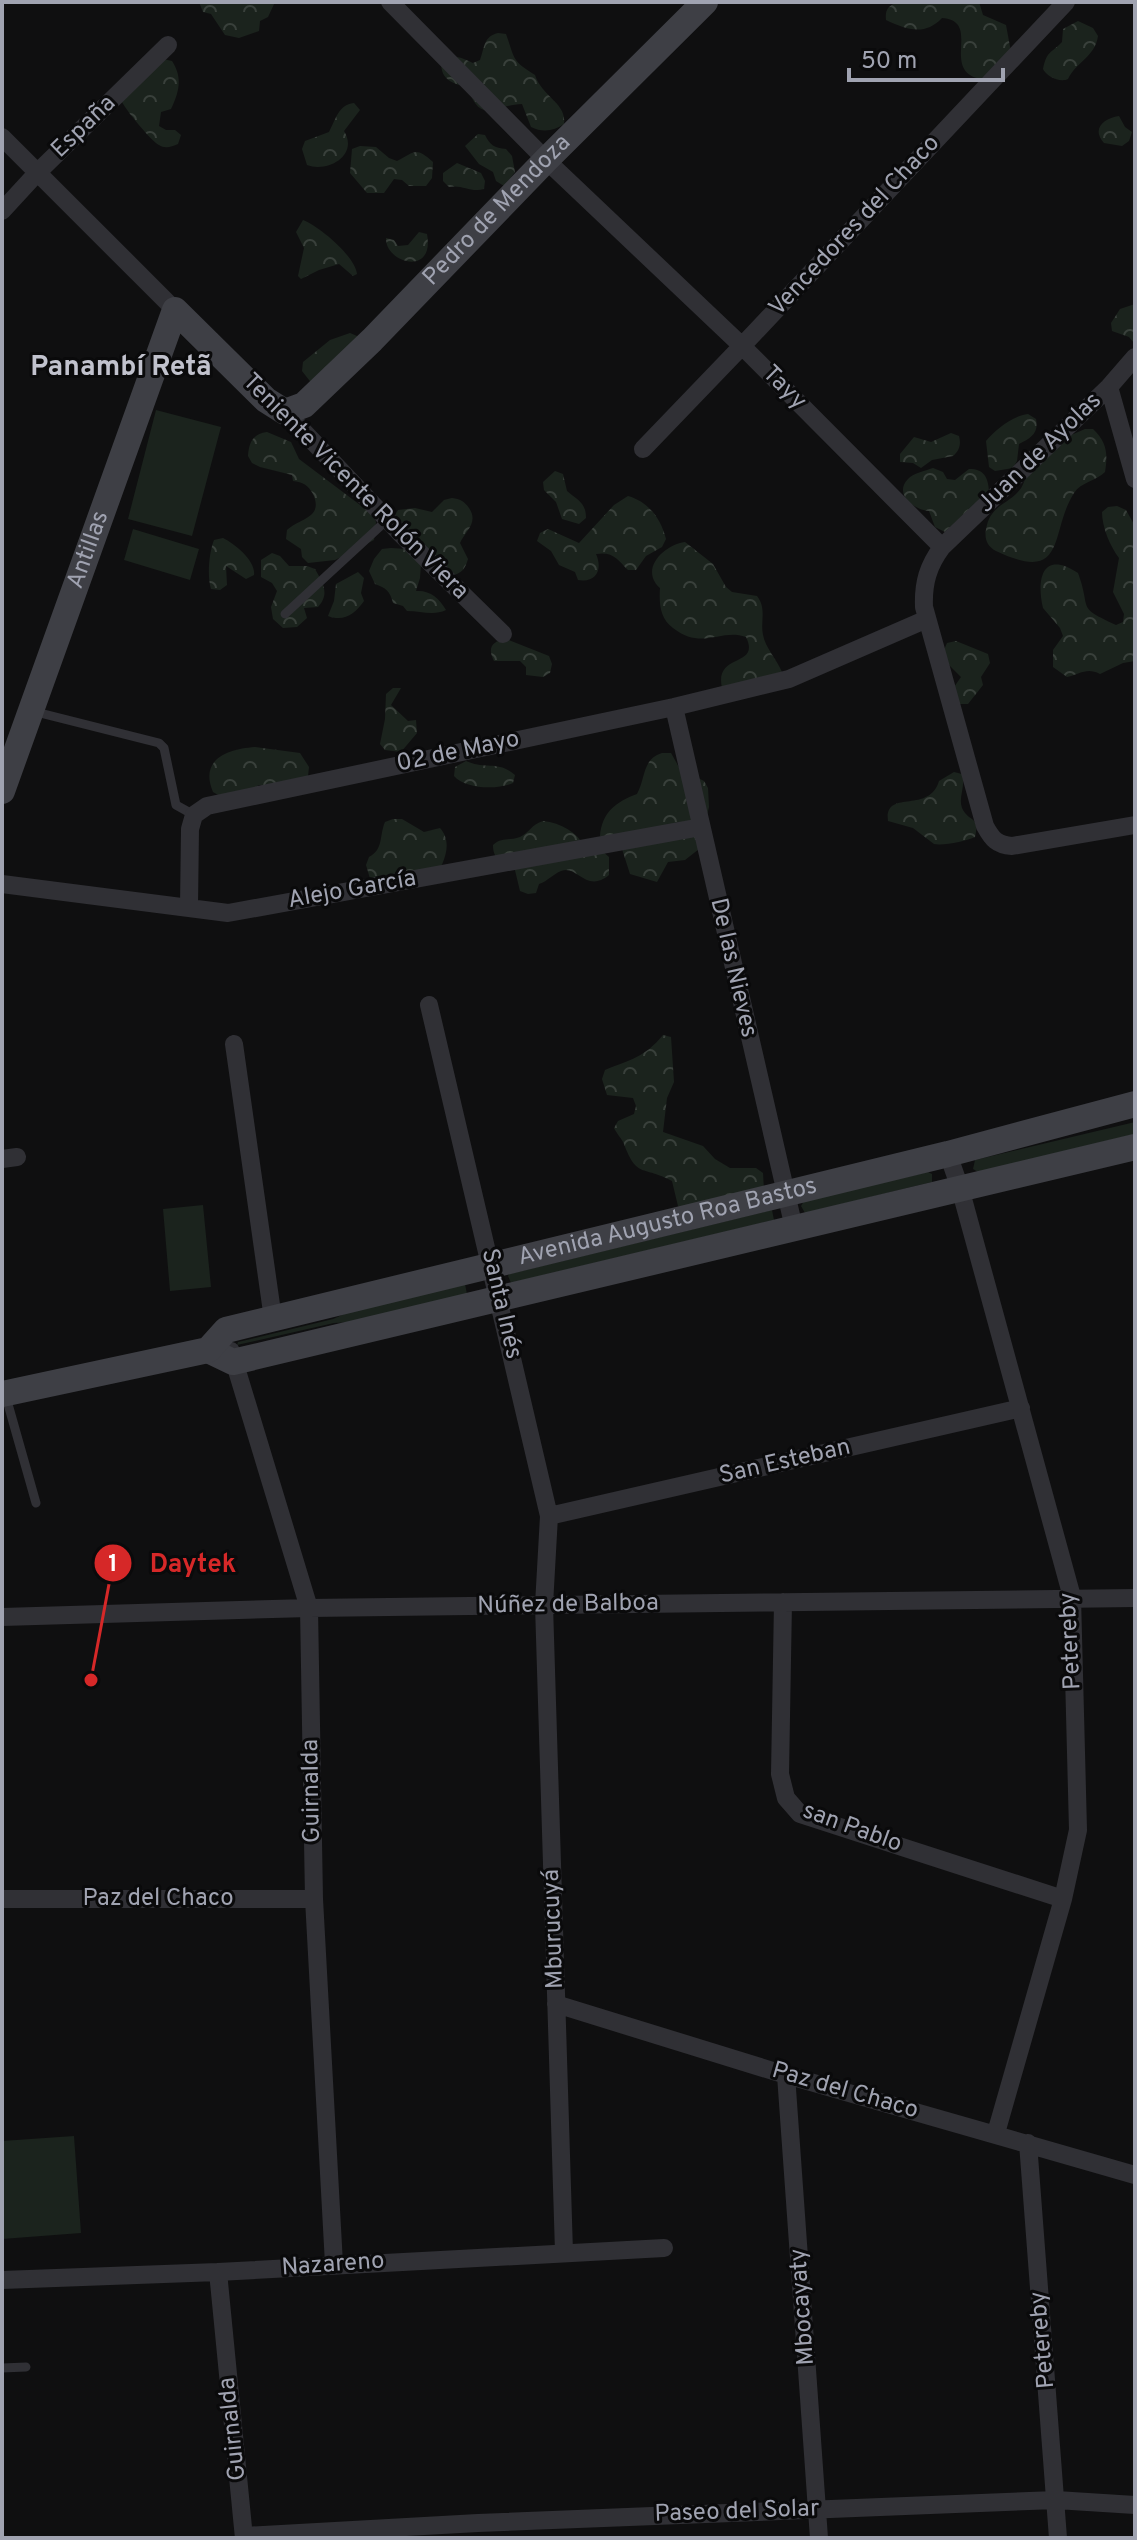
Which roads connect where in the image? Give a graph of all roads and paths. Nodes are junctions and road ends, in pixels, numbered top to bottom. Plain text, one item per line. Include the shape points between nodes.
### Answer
1 (390, 2) edge
2 (705, 2) edge
3 (1066, 2) edge
4 (168, 45) dead end
5 (2, 137) edge
6 (546, 160) junction
7 (37, 173) junction
8 (2, 211) edge
9 (175, 310) junction
10 (742, 346) junction
11 (1135, 357) edge
12 (1109, 387) junction
13 (285, 412) junction
14 (643, 449) dead end
15 (1135, 479) edge
16 (387, 520) junction
17 (942, 547) junction
18 (285, 614) dead end
19 (927, 619) junction
20 (503, 634) dead end
21 (674, 707) junction
22 (32, 711) junction
23 (2, 791) edge
24 (194, 815) junction
25 (1135, 825) edge
26 (701, 827) junction
27 (2, 884) edge
28 (189, 906) junction
29 (429, 1005) dead end
30 (234, 1044) dead end
31 (1135, 1104) edge
32 (1135, 1147) edge
33 (948, 1154) junction
34 (960, 1188) junction
35 (786, 1193) junction
36 (794, 1228) junction
37 (491, 1264) junction
38 (500, 1297) junction
39 (273, 1319) junction
40 (226, 1330) junction
41 (208, 1350) junction
42 (233, 1362) junction
43 (4, 1394) edge
44 (1021, 1408) junction
45 (36, 1503) dead end
46 (549, 1516) junction
47 (1072, 1597) junction
48 (1135, 1598) edge
49 (783, 1602) junction
50 (544, 1605) junction
51 (309, 1608) junction
52 (2, 1617) edge
53 (2, 1899) edge
54 (314, 1899) junction
55 (1063, 1899) junction
56 (556, 2004) junction
57 (786, 2075) junction
58 (996, 2133) junction
59 (1028, 2143) junction
60 (1135, 2175) edge
61 (664, 2248) dead end
62 (564, 2252) junction
63 (334, 2264) junction
64 (218, 2272) junction
65 (2, 2280) edge
66 (26, 2367) dead end
67 (2, 2368) edge
68 (1056, 2500) junction
69 (1135, 2505) edge
70 (817, 2509) junction
71 (244, 2537) edge
72 (819, 2538) edge
73 (1058, 2538) edge

1 - 6 street, Tayy
2 - 6 main road, Pedro de Mendoza
3 - 10 street, Vencedores del Chaco
4 - 7 street, España
5 - 7 street, Teniente Vicente Rolón Viera
6 - 10 street, Tayy
6 - 13 main road, Pedro de Mendoza via 372,340 304,405
7 - 8 street, España
7 - 9 street, Teniente Vicente Rolón Viera
9 - 13 main road, Teniente Vicente Rolón Viera via 266,400
9 - 22 main road, Antillas
10 - 14 street, Vencedores del Chaco
10 - 17 street, Tayy
11 - 12 street, Juan de Ayolas
12 - 15 street
12 - 17 street, Juan de Ayolas
13 - 16 street, Teniente Vicente Rolón Viera
16 - 18 lane
16 - 20 street, Teniente Vicente Rolón Viera
17 - 19 street via 926,575
19 - 21 street, 02 de Mayo via 789,679
19 - 25 street via 992,838 1012,846
21 - 24 street, 02 de Mayo via 207,806
21 - 26 street, De las Nieves
22 - 23 main road, Antillas
22 - 24 lane via 159,743 176,805
24 - 28 street
26 - 28 street, Alejo García via 228,913
26 - 35 street, De las Nieves
27 - 28 street, Alejo García
29 - 37 street, Santa Inés
30 - 39 street
31 - 33 main road, Avenida Augusto Roa Bastos
32 - 34 main road, Avenida Augusto Roa Bastos
33 - 34 street, Petereby
33 - 35 main road, Avenida Augusto Roa Bastos
34 - 36 main road, Avenida Augusto Roa Bastos
34 - 44 street, Petereby
35 - 36 street, De las Nieves
35 - 37 main road, Avenida Augusto Roa Bastos
36 - 38 main road, Avenida Augusto Roa Bastos
37 - 38 street, Santa Inés
37 - 39 main road, Avenida Augusto Roa Bastos
38 - 42 main road, Avenida Augusto Roa Bastos
38 - 46 street, Santa Inés
39 - 40 main road, Avenida Augusto Roa Bastos
40 - 41 main road
40 - 42 street, Guirnalda
41 - 42 main road
41 - 43 main road
42 - 51 street, Guirnalda
43 - 45 lane
44 - 46 street, San Esteban
44 - 47 street, Petereby
46 - 50 street, Santa Inés
47 - 48 street, Núñez de Balboa
47 - 49 street, Núñez de Balboa
47 - 55 street, Petereby via 1078,1830
49 - 50 street, Núñez de Balboa
49 - 55 street, san Pablo via 780,1774 786,1798 800,1814
50 - 51 street, Núñez de Balboa
50 - 56 street, Mburucuyá
51 - 52 street, Núñez de Balboa
51 - 54 street, Guirnalda
53 - 54 street, Paz del Chaco
54 - 63 street, Guirnalda
55 - 58 street, Petereby
56 - 57 street, Paz del Chaco
56 - 62 street, Mburucuyá
57 - 58 street, Paz del Chaco
57 - 70 street, Mbocayaty
58 - 59 street, Paz del Chaco
59 - 60 street, Paz del Chaco
59 - 68 street, Petereby
61 - 62 street, Nazareno
62 - 63 street, Nazareno
63 - 64 street, Nazareno
64 - 65 street, Nazareno
64 - 71 street, Guirnalda
66 - 67 lane
68 - 69 street, Paseo del Solar
68 - 70 street, Paseo del Solar
68 - 73 street, Petereby
70 - 71 street, Paseo del Solar
70 - 72 street, Mbocayaty

